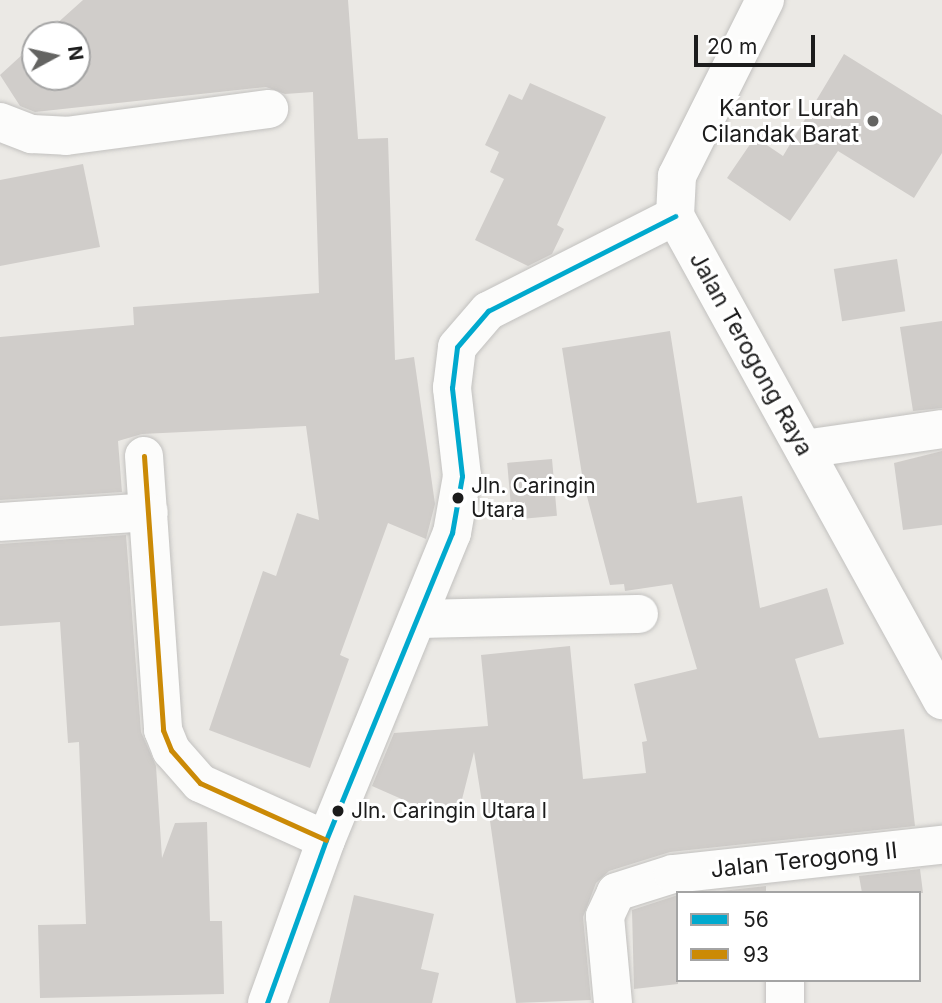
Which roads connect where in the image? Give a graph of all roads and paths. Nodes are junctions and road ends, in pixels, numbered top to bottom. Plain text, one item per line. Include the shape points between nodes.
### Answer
1 (765, 0) edge
2 (268, 109) dead end
3 (0, 122) edge
4 (675, 216) junction
5 (942, 429) edge
6 (804, 449) junction
7 (144, 456) dead end
8 (149, 512) junction
9 (0, 522) edge
10 (639, 614) dead end
11 (417, 620) junction
12 (942, 700) edge
13 (326, 840) junction
14 (942, 845) edge
15 (782, 878) edge
16 (785, 982) edge
17 (267, 1003) edge
18 (613, 1003) edge
19 (785, 1003) edge

1 - 4 street via 677,176
2 - 3 street via 66,136 32,134
4 - 6 street, Jalan Terogong Raya
4 - 11 street via 488,311 457,347 452,388 462,476 453,533
5 - 6 street
6 - 12 street, Jalan Terogong Raya
7 - 8 street
8 - 9 street
8 - 13 street via 163,730 171,750 200,783
10 - 11 street
11 - 13 street
13 - 17 street
14 - 15 street, Jalan Terogong II
15 - 18 street, Jalan Terogong II via 673,874 616,892 604,916
16 - 19 street

